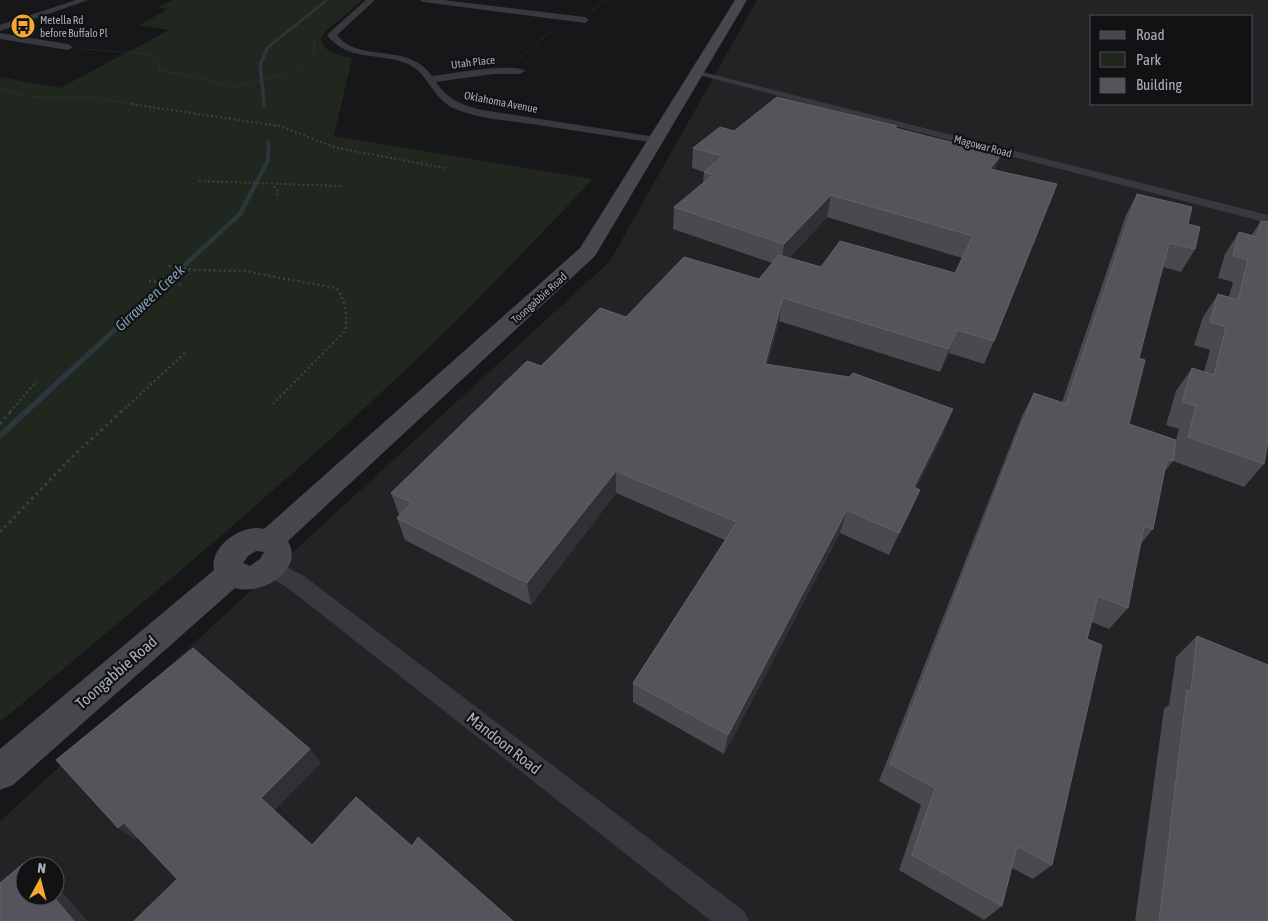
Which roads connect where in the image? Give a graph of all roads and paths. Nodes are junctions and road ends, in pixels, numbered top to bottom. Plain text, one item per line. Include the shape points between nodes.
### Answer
1 (84, 0) edge
2 (371, 0) edge
3 (424, 0) edge
4 (606, 0) edge
5 (742, 0) edge
6 (586, 18) joint
7 (344, 22) junction
8 (556, 27) dead end
9 (0, 28) edge
10 (0, 36) edge
11 (68, 47) joint
12 (519, 58) dead end
13 (520, 71) dead end
14 (698, 72) junction
15 (429, 80) junction
16 (0, 88) edge
17 (656, 140) junction
18 (445, 168) dead end
19 (199, 181) dead end
20 (274, 185) junction
21 (341, 186) dead end
22 (276, 196) dead end
23 (1268, 220) edge
24 (169, 266) dead end
25 (149, 281) dead end
26 (183, 285) dead end
27 (186, 352) dead end
28 (37, 381) dead end
29 (273, 404) dead end
30 (0, 424) edge
31 (0, 532) edge
32 (270, 554) junction
33 (0, 772) edge
34 (734, 921) edge

1 - 9 street
2 - 7 street, Oklahoma Avenue
3 - 6 street
4 - 6 path
5 - 14 main road, Toongabbie Road
7 - 11 path via 321,26 314,36 312,61 303,68 269,80 232,86 160,71 157,59 149,54
7 - 15 street, Oklahoma Avenue via 332,35 336,44 413,62 423,69
8 - 12 path
10 - 11 street
13 - 15 street, Utah Place via 493,71
14 - 17 main road, Toongabbie Road
14 - 23 street, Magowar Road
15 - 17 street, Oklahoma Avenue via 444,100 477,112
16 - 18 path via 33,97 94,98 279,126 337,148
17 - 32 main road, Toongabbie Road via 588,252
19 - 20 path
20 - 21 path
20 - 22 path via 278,191
24 - 29 path via 259,273 336,288 342,294 341,302 348,319 345,330
25 - 26 path
27 - 31 path via 70,458
28 - 30 path
32 - 33 main road, Toongabbie Road via 259,539 240,546 229,561 228,568 232,573
32 - 34 street, Mandoon Road via 296,582

